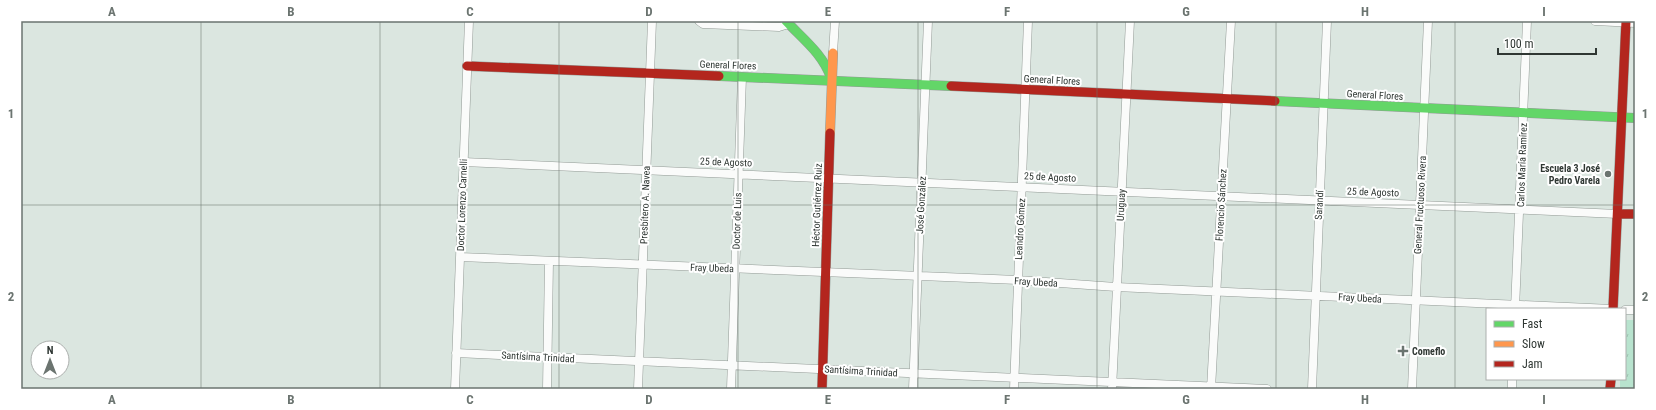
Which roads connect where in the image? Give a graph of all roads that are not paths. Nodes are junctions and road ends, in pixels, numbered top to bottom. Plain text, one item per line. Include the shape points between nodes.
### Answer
1 (469, 21) edge
2 (652, 21) edge
3 (699, 21) edge
4 (835, 21) edge
5 (928, 21) edge
6 (1028, 21) edge
7 (1130, 21) edge
8 (1231, 21) edge
9 (1327, 21) edge
10 (1428, 21) edge
11 (1527, 21) edge
12 (1595, 21) edge
13 (1629, 22) edge
14 (787, 23) edge
15 (802, 37) junction
16 (833, 53) junction
17 (818, 55) junction
18 (467, 66) junction
19 (650, 73) junction
20 (742, 77) junction
21 (832, 80) junction
22 (925, 85) junction
23 (1026, 89) junction
24 (1126, 94) junction
25 (1227, 99) junction
26 (1324, 104) junction
27 (1425, 108) junction
28 (1523, 112) junction
29 (1622, 118) junction
30 (1635, 118) edge
31 (464, 162) junction
32 (646, 170) junction
33 (738, 173) junction
34 (829, 178) junction
35 (922, 181) junction
36 (1022, 186) junction
37 (1121, 192) junction
38 (1222, 196) junction
39 (1319, 200) junction
40 (1420, 205) junction
41 (1520, 210) junction
42 (1618, 214) junction
43 (1635, 214) edge
44 (460, 257) junction
45 (549, 261) junction
46 (643, 265) junction
47 (735, 269) junction
48 (826, 272) junction
49 (917, 276) junction
50 (1018, 280) junction
51 (1116, 286) junction
52 (1216, 291) junction
53 (1315, 296) junction
54 (1415, 300) junction
55 (1515, 307) edge
56 (1564, 308) edge
57 (1613, 308) edge
58 (456, 353) junction
59 (547, 357) junction
60 (639, 361) junction
61 (732, 365) junction
62 (823, 369) junction
63 (914, 374) junction
64 (1014, 377) junction
65 (1112, 386) edge
66 (1211, 388) edge
67 (455, 389) edge
68 (547, 389) edge
69 (638, 389) edge
70 (731, 389) edge
71 (822, 389) edge
72 (913, 389) edge
73 (1014, 389) edge
74 (1267, 389) edge
75 (1312, 389) edge
76 (1412, 389) edge

1 - 18 street, Doctor Lorenzo Carnelli
2 - 19 street, Presbítero A. Navea
3 - 14 street via 703,24 779,27
4 - 16 street, Héctor Gutiérrez Ruiz
5 - 22 street, José González
6 - 23 street, Leandro Gómez
7 - 24 street, Uruguay
8 - 25 street, Florencio Sánchez
9 - 26 street, Sarandí
10 - 27 street, General Fructuoso Rivera
11 - 28 street, Carlos María Ramírez
12 - 13 street
13 - 29 main road
14 - 15 main road
15 - 16 main road
15 - 17 main road
16 - 17 main road
16 - 21 main road, Héctor Gutiérrez Ruiz
17 - 21 main road via 830,71
18 - 19 main road, General Flores
18 - 31 street, Doctor Lorenzo Carnelli
19 - 20 main road, General Flores
19 - 32 street, Presbítero A. Navea
20 - 21 main road, General Flores
20 - 33 street, Doctor de Luis
21 - 22 main road, General Flores
21 - 34 main road, Héctor Gutiérrez Ruiz
22 - 23 main road, General Flores
22 - 35 street, José González
23 - 24 main road, General Flores
23 - 36 street, Leandro Gómez
24 - 25 main road, General Flores
24 - 37 street, Uruguay
25 - 26 main road, General Flores
25 - 38 street, Florencio Sánchez
26 - 27 main road, General Flores
26 - 39 street, Sarandí
27 - 28 main road, General Flores
27 - 40 street, General Fructuoso Rivera
28 - 29 main road, General Flores
28 - 41 street, Carlos María Ramírez
29 - 30 main road, General Flores
29 - 42 main road
31 - 32 street, 25 de Agosto
31 - 44 street, Doctor Lorenzo Carnelli
32 - 33 street, 25 de Agosto
32 - 46 street, Presbítero A. Navea
33 - 34 street, 25 de Agosto
33 - 47 street, Doctor de Luis
34 - 35 street, 25 de Agosto
34 - 48 main road, Héctor Gutiérrez Ruiz
35 - 36 street, 25 de Agosto
35 - 49 street, José González
36 - 37 street, 25 de Agosto
36 - 50 street, Leandro Gómez
37 - 38 street, 25 de Agosto
37 - 51 street, Uruguay
38 - 39 street, 25 de Agosto
38 - 52 street, Florencio Sánchez
39 - 40 street, 25 de Agosto
39 - 53 street, Sarandí
40 - 41 street, 25 de Agosto
40 - 54 street, General Fructuoso Rivera
41 - 42 street, 25 de Agosto
41 - 55 street, Carlos María Ramírez
42 - 43 main road, 25 de Agosto
42 - 57 main road
44 - 45 street, Fray Ubeda
44 - 58 street, Doctor Lorenzo Carnelli
45 - 46 street, Fray Ubeda
45 - 59 street
46 - 47 street, Fray Ubeda
46 - 60 street, Presbítero A. Navea
47 - 48 street, Fray Ubeda
47 - 61 street, Doctor de Luis
48 - 49 street, Fray Ubeda
48 - 62 main road, Héctor Gutiérrez Ruiz
49 - 50 street, Fray Ubeda
49 - 63 street, José González
50 - 51 street, Fray Ubeda
50 - 64 street, Leandro Gómez
51 - 52 street, Fray Ubeda
51 - 65 street, Uruguay
52 - 53 street, Fray Ubeda
52 - 66 street, Florencio Sánchez
53 - 54 street, Fray Ubeda
53 - 75 street, Sarandí
54 - 55 street, Fray Ubeda
54 - 76 street, General Fructuoso Rivera
55 - 56 street, Fray Ubeda
58 - 59 street, Santísima Trinidad
58 - 67 street, Doctor Lorenzo Carnelli
59 - 60 street, Santísima Trinidad
59 - 68 street
60 - 61 street, Santísima Trinidad
60 - 69 street, Presbítero A. Navea
61 - 62 street, Santísima Trinidad
61 - 70 street, Doctor de Luis
62 - 63 street, Santísima Trinidad
62 - 71 main road, Héctor Gutiérrez Ruiz
63 - 64 street, Santísima Trinidad
63 - 72 street, José González
64 - 65 street, Santísima Trinidad
64 - 73 street, Leandro Gómez
65 - 66 street, Santísima Trinidad
66 - 74 street, Santísima Trinidad

